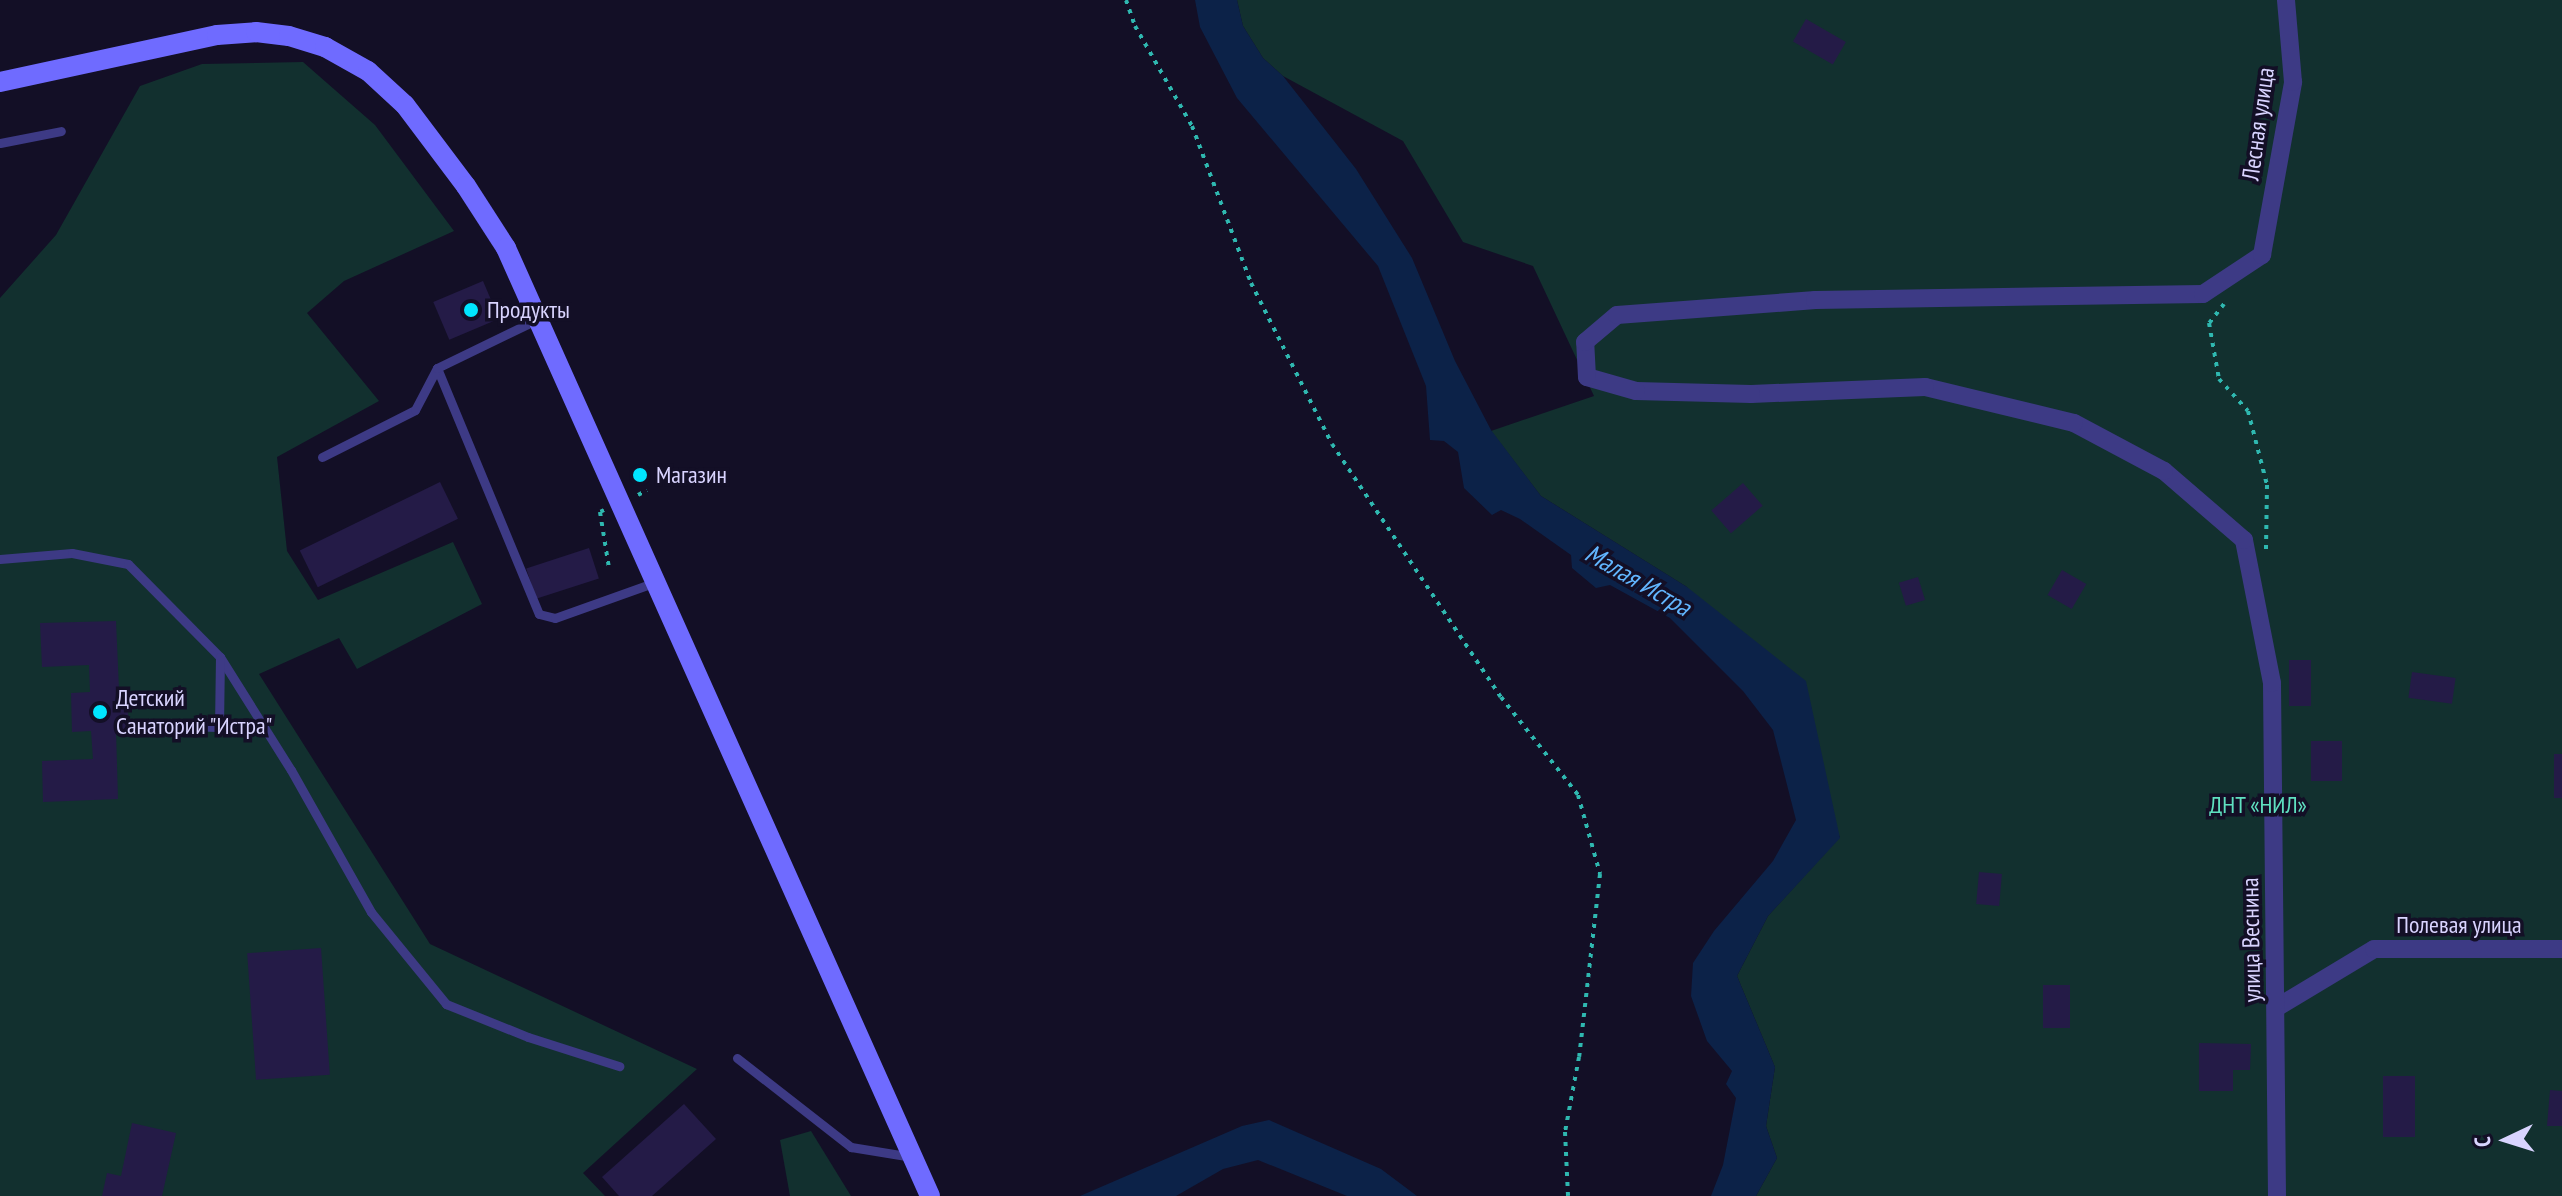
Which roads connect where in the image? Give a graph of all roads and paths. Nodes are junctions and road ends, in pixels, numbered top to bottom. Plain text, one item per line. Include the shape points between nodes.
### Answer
1 (1126, 0) edge
2 (2286, 0) edge
3 (0, 82) edge
4 (61, 131) dead end
5 (0, 143) edge
6 (2262, 255) joint
7 (2227, 300) dead end
8 (538, 319) junction
9 (437, 368) junction
10 (322, 457) dead end
11 (0, 559) edge
12 (2266, 564) dead end
13 (656, 582) junction
14 (220, 657) junction
15 (141, 725) dead end
16 (2562, 949) edge
17 (2276, 1008) junction
18 (737, 1058) dead end
19 (619, 1066) dead end
20 (912, 1157) junction
21 (927, 1188) edge
22 (1568, 1196) edge
23 (2277, 1196) edge

1 - 22 path via 1135,26 1192,126 1251,283 1332,444 1501,697 1578,795 1600,874 1565,1132
2 - 6 street, Лесная улица via 2293,82
3 - 8 main road via 217,35 256,32 325,47 368,71 405,105 506,248
4 - 5 lane
6 - 17 street, улица Веснина via 2203,294 1815,300 1617,315 1585,342 1587,377 1636,391 1751,394 1925,387 2074,423 2164,471 2244,540 2272,683
7 - 12 path via 2209,323 2219,379 2248,411 2267,485
8 - 9 lane
8 - 13 main road
9 - 10 lane via 415,410
9 - 13 lane via 539,614 555,618
11 - 14 lane via 72,553 128,564
13 - 20 main road
14 - 15 lane via 219,727
14 - 19 lane via 371,912 446,1004
16 - 17 street, Полевая улица via 2374,949
17 - 23 street, улица Веснина
18 - 20 lane via 851,1147
20 - 21 main road

